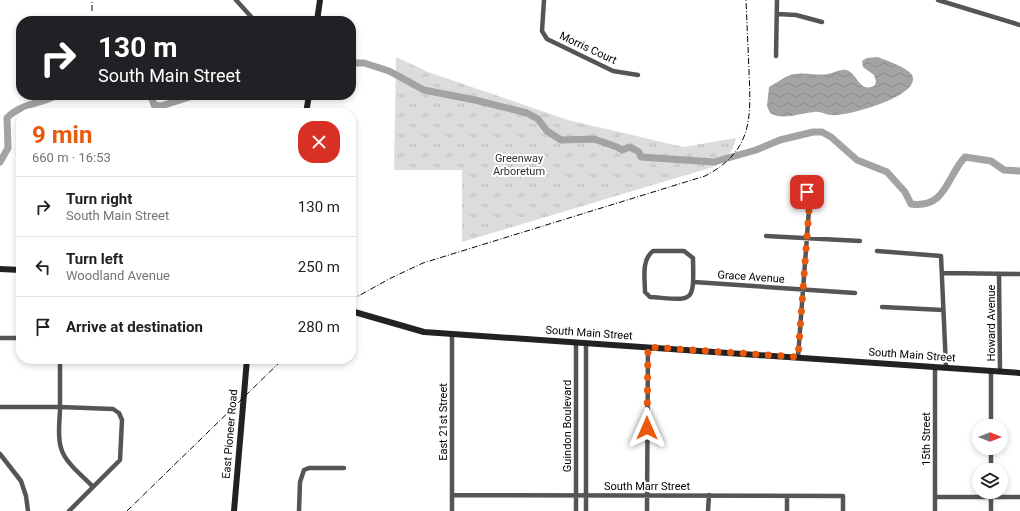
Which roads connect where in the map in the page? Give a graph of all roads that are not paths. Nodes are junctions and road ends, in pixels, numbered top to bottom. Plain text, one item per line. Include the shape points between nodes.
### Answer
1 (236, 0) edge
2 (320, 0) edge
3 (544, 0) edge
4 (777, 0) edge
5 (938, 0) edge
6 (777, 14) junction
7 (250, 16) edge
8 (318, 16) edge
9 (822, 22) dead end
10 (1020, 25) edge
11 (776, 56) dead end
12 (638, 75) dead end
13 (810, 196) dead end
14 (766, 236) dead end
15 (806, 237) junction
16 (860, 241) dead end
17 (877, 251) dead end
18 (0, 269) edge
19 (16, 270) edge
20 (942, 274) junction
21 (1000, 274) junction
22 (1020, 274) edge
23 (694, 282) junction
24 (802, 289) junction
25 (855, 293) dead end
26 (882, 307) dead end
27 (943, 310) junction
28 (356, 312) edge
29 (452, 334) junction
30 (0, 338) edge
31 (16, 338) edge
32 (576, 342) junction
33 (586, 343) junction
34 (648, 347) junction
35 (798, 357) junction
36 (60, 364) edge
37 (247, 364) edge
38 (935, 367) junction
39 (946, 367) junction
40 (991, 370) junction
41 (1000, 371) junction
42 (1020, 372) edge
43 (0, 407) edge
44 (60, 407) junction
45 (991, 419) edge
46 (0, 454) edge
47 (344, 468) dead end
48 (93, 487) junction
49 (576, 494) junction
50 (585, 494) junction
51 (452, 495) junction
52 (647, 495) junction
53 (709, 495) junction
54 (972, 495) edge
55 (787, 496) junction
56 (1008, 496) edge
57 (935, 497) junction
58 (1020, 497) edge
59 (991, 499) edge
60 (28, 511) edge
61 (69, 511) edge
62 (234, 511) edge
63 (299, 511) edge
64 (452, 511) edge
65 (576, 511) edge
66 (586, 511) edge
67 (647, 511) edge
68 (708, 511) edge
69 (787, 511) edge
70 (843, 511) edge
71 (935, 511) edge
72 (991, 511) edge

1 - 7 street
2 - 8 main road
3 - 12 street, Morris Court via 542,31 546,39 613,71
4 - 6 street
5 - 10 street
6 - 9 street via 796,15
6 - 11 street
13 - 15 street
14 - 15 street
15 - 16 street
15 - 24 street
17 - 20 street via 942,256
18 - 19 main road
20 - 21 street
20 - 27 street
21 - 22 street
21 - 41 street, Howard Avenue
23 - 23 street via 693,258 684,251 653,251 648,255 645,261 645,292 650,297 683,300 689,297
23 - 24 street, Grace Avenue
24 - 25 street, Grace Avenue
24 - 35 street
26 - 27 street
27 - 39 street
28 - 29 main road, South Main Street via 424,332
29 - 32 main road, South Main Street
29 - 51 street, East 21st Street
30 - 31 street
32 - 33 main road, South Main Street
32 - 49 street, Guindon Boulevard
33 - 34 main road, South Main Street
33 - 50 street, Guindon Boulevard
34 - 35 main road, South Main Street
34 - 52 street
35 - 38 main road, South Main Street
36 - 44 street
37 - 62 main road, East Pioneer Road
38 - 39 main road, South Main Street
38 - 57 street, 15th Street
39 - 40 main road, South Main Street
40 - 41 main road, South Main Street
40 - 45 street
41 - 42 main road, South Main Street
43 - 44 street
44 - 48 street via 62,451 68,462
44 - 48 street via 113,409 121,415 120,460
46 - 60 street via 22,484
47 - 63 street via 304,470 300,482
48 - 61 street
49 - 50 street, South Marr Street
49 - 51 street, South Marr Street
49 - 65 street, Guindon Boulevard
50 - 52 street, South Marr Street
50 - 66 street, Guindon Boulevard
51 - 64 street, East 21st Street
52 - 53 street, South Marr Street
52 - 67 street
53 - 55 street, South Marr Street
53 - 68 street
54 - 57 street
55 - 69 street
55 - 70 street, South Marr Street via 842,496
56 - 58 street
57 - 71 street, 15th Street
59 - 72 street

